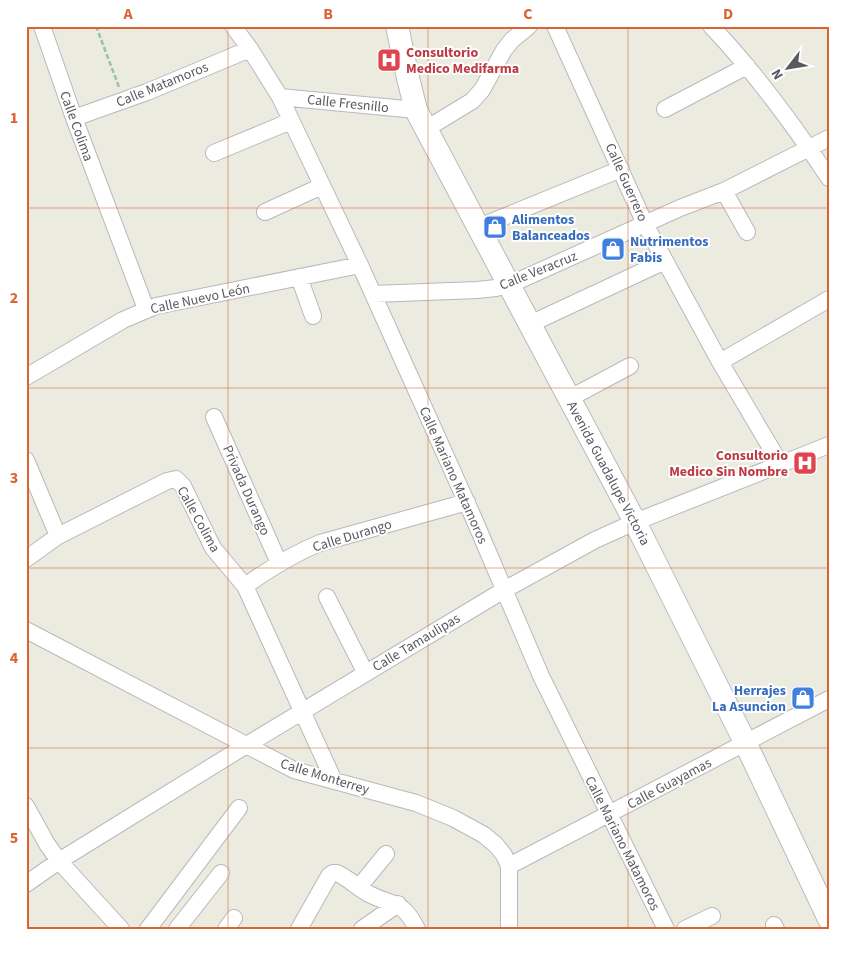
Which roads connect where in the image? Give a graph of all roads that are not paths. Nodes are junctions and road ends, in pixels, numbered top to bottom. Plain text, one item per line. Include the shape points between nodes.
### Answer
1 (42, 26) edge
2 (232, 26) edge
3 (398, 26) edge
4 (529, 26) edge
5 (711, 26) edge
6 (561, 28) edge
7 (250, 49) junction
8 (747, 66) junction
9 (280, 97) junction
10 (665, 109) dead end
11 (74, 118) junction
12 (421, 120) junction
13 (292, 121) junction
14 (829, 138) edge
15 (809, 148) junction
16 (214, 153) dead end
17 (621, 169) junction
18 (829, 178) edge
19 (322, 186) junction
20 (724, 191) junction
21 (265, 212) dead end
22 (645, 224) junction
23 (479, 226) junction
24 (747, 232) dead end
25 (665, 261) junction
26 (360, 265) junction
27 (299, 277) junction
28 (509, 285) junction
29 (373, 294) junction
30 (829, 299) edge
31 (146, 309) junction
32 (313, 316) dead end
33 (530, 324) junction
34 (720, 362) junction
35 (630, 366) dead end
36 (26, 377) edge
37 (570, 398) junction
38 (214, 417) dead end
39 (829, 445) edge
40 (26, 460) edge
41 (781, 465) junction
42 (467, 502) junction
43 (636, 522) junction
44 (58, 536) junction
45 (26, 559) edge
46 (279, 563) junction
47 (245, 586) junction
48 (504, 590) junction
49 (327, 597) dead end
50 (26, 630) edge
51 (365, 672) junction
52 (829, 699) edge
53 (302, 711) junction
54 (745, 742) junction
55 (245, 746) junction
56 (334, 781) junction
57 (26, 806) edge
58 (239, 808) dead end
59 (609, 815) junction
60 (386, 854) dead end
61 (59, 861) junction
62 (509, 866) junction
63 (221, 874) dead end
64 (26, 884) edge
65 (359, 887) junction
66 (823, 893) edge
67 (398, 904) junction
68 (712, 916) dead end
69 (829, 919) edge
70 (120, 929) edge
71 (148, 929) edge
72 (176, 929) edge
73 (299, 929) edge
74 (362, 929) edge
75 (417, 929) edge
76 (509, 929) edge
77 (666, 929) edge
78 (685, 929) edge

1 - 11 street, Calle Colima
2 - 7 street, Calle Mariano Matamoros
3 - 12 main road, Avenida Guadalupe Victoria via 408,78
4 - 12 street via 504,50 482,90 472,101
5 - 8 street
6 - 17 street, Calle Guerrero
7 - 9 street, Calle Mariano Matamoros
7 - 11 street, Calle Matamoros
8 - 10 street
8 - 15 street
9 - 12 street, Calle Fresnillo
9 - 13 street, Calle Mariano Matamoros
11 - 31 street, Calle Colima
12 - 23 main road, Avenida Guadalupe Victoria
13 - 16 street
13 - 19 street, Calle Mariano Matamoros
14 - 15 street, Calle Veracruz
15 - 18 street
15 - 20 street, Calle Veracruz
17 - 22 street, Calle Guerrero
17 - 23 street
19 - 21 street
19 - 26 street, Calle Mariano Matamoros
20 - 22 street, Calle Veracruz
20 - 24 street
22 - 25 street, Calle Guerrero
22 - 28 street, Calle Veracruz
23 - 28 main road, Avenida Guadalupe Victoria
25 - 33 street
25 - 34 street, Calle Guerrero
26 - 27 street, Calle Nuevo León
26 - 29 street, Calle Mariano Matamoros
27 - 31 street, Calle Nuevo León
27 - 32 street
28 - 29 street, Calle Veracruz via 477,290
28 - 33 main road, Avenida Guadalupe Victoria
29 - 42 street, Calle Mariano Matamoros
30 - 34 street
31 - 36 street, Calle Nuevo León
33 - 37 main road, Avenida Guadalupe Victoria
34 - 41 street, Calle Guerrero
35 - 37 street
37 - 43 main road, Avenida Guadalupe Victoria
38 - 46 street, Privada Durango
39 - 41 street, Calle Tamaulipas
40 - 44 street
41 - 43 street, Calle Tamaulipas
42 - 46 street, Calle Durango via 320,543
42 - 48 street, Calle Mariano Matamoros
43 - 48 street, Calle Tamaulipas
43 - 54 main road, Avenida Guadalupe Victoria
44 - 45 street
44 - 47 street, Calle Colima via 176,479 183,486 213,548
46 - 47 street, Calle Durango
47 - 53 street, Calle Colima
48 - 51 street, Calle Tamaulipas
48 - 59 street, Calle Mariano Matamoros via 541,676
49 - 51 street
50 - 55 street, Calle Monterrey
51 - 53 street, Calle Tamaulipas
52 - 54 street, Calle Guayamas
53 - 55 street, Calle Tamaulipas
53 - 56 street, Calle Colima
54 - 59 street, Calle Guayamas
54 - 66 main road, Avenida Guadalupe Victoria
55 - 56 street, Calle Monterrey via 294,770
55 - 61 street, Calle Tamaulipas
56 - 62 street, Calle Monterrey via 416,803 453,818 496,845
57 - 61 street
58 - 71 street
59 - 62 street, Calle Guayamas
59 - 77 street, Calle Mariano Matamoros
60 - 65 street
61 - 64 street, Calle Tamaulipas
61 - 70 street
62 - 76 street
63 - 72 street
65 - 67 street
65 - 73 street via 342,875 333,873
66 - 69 main road, Avenida Guadalupe Victoria
67 - 74 street
67 - 75 street via 406,910
68 - 78 street

